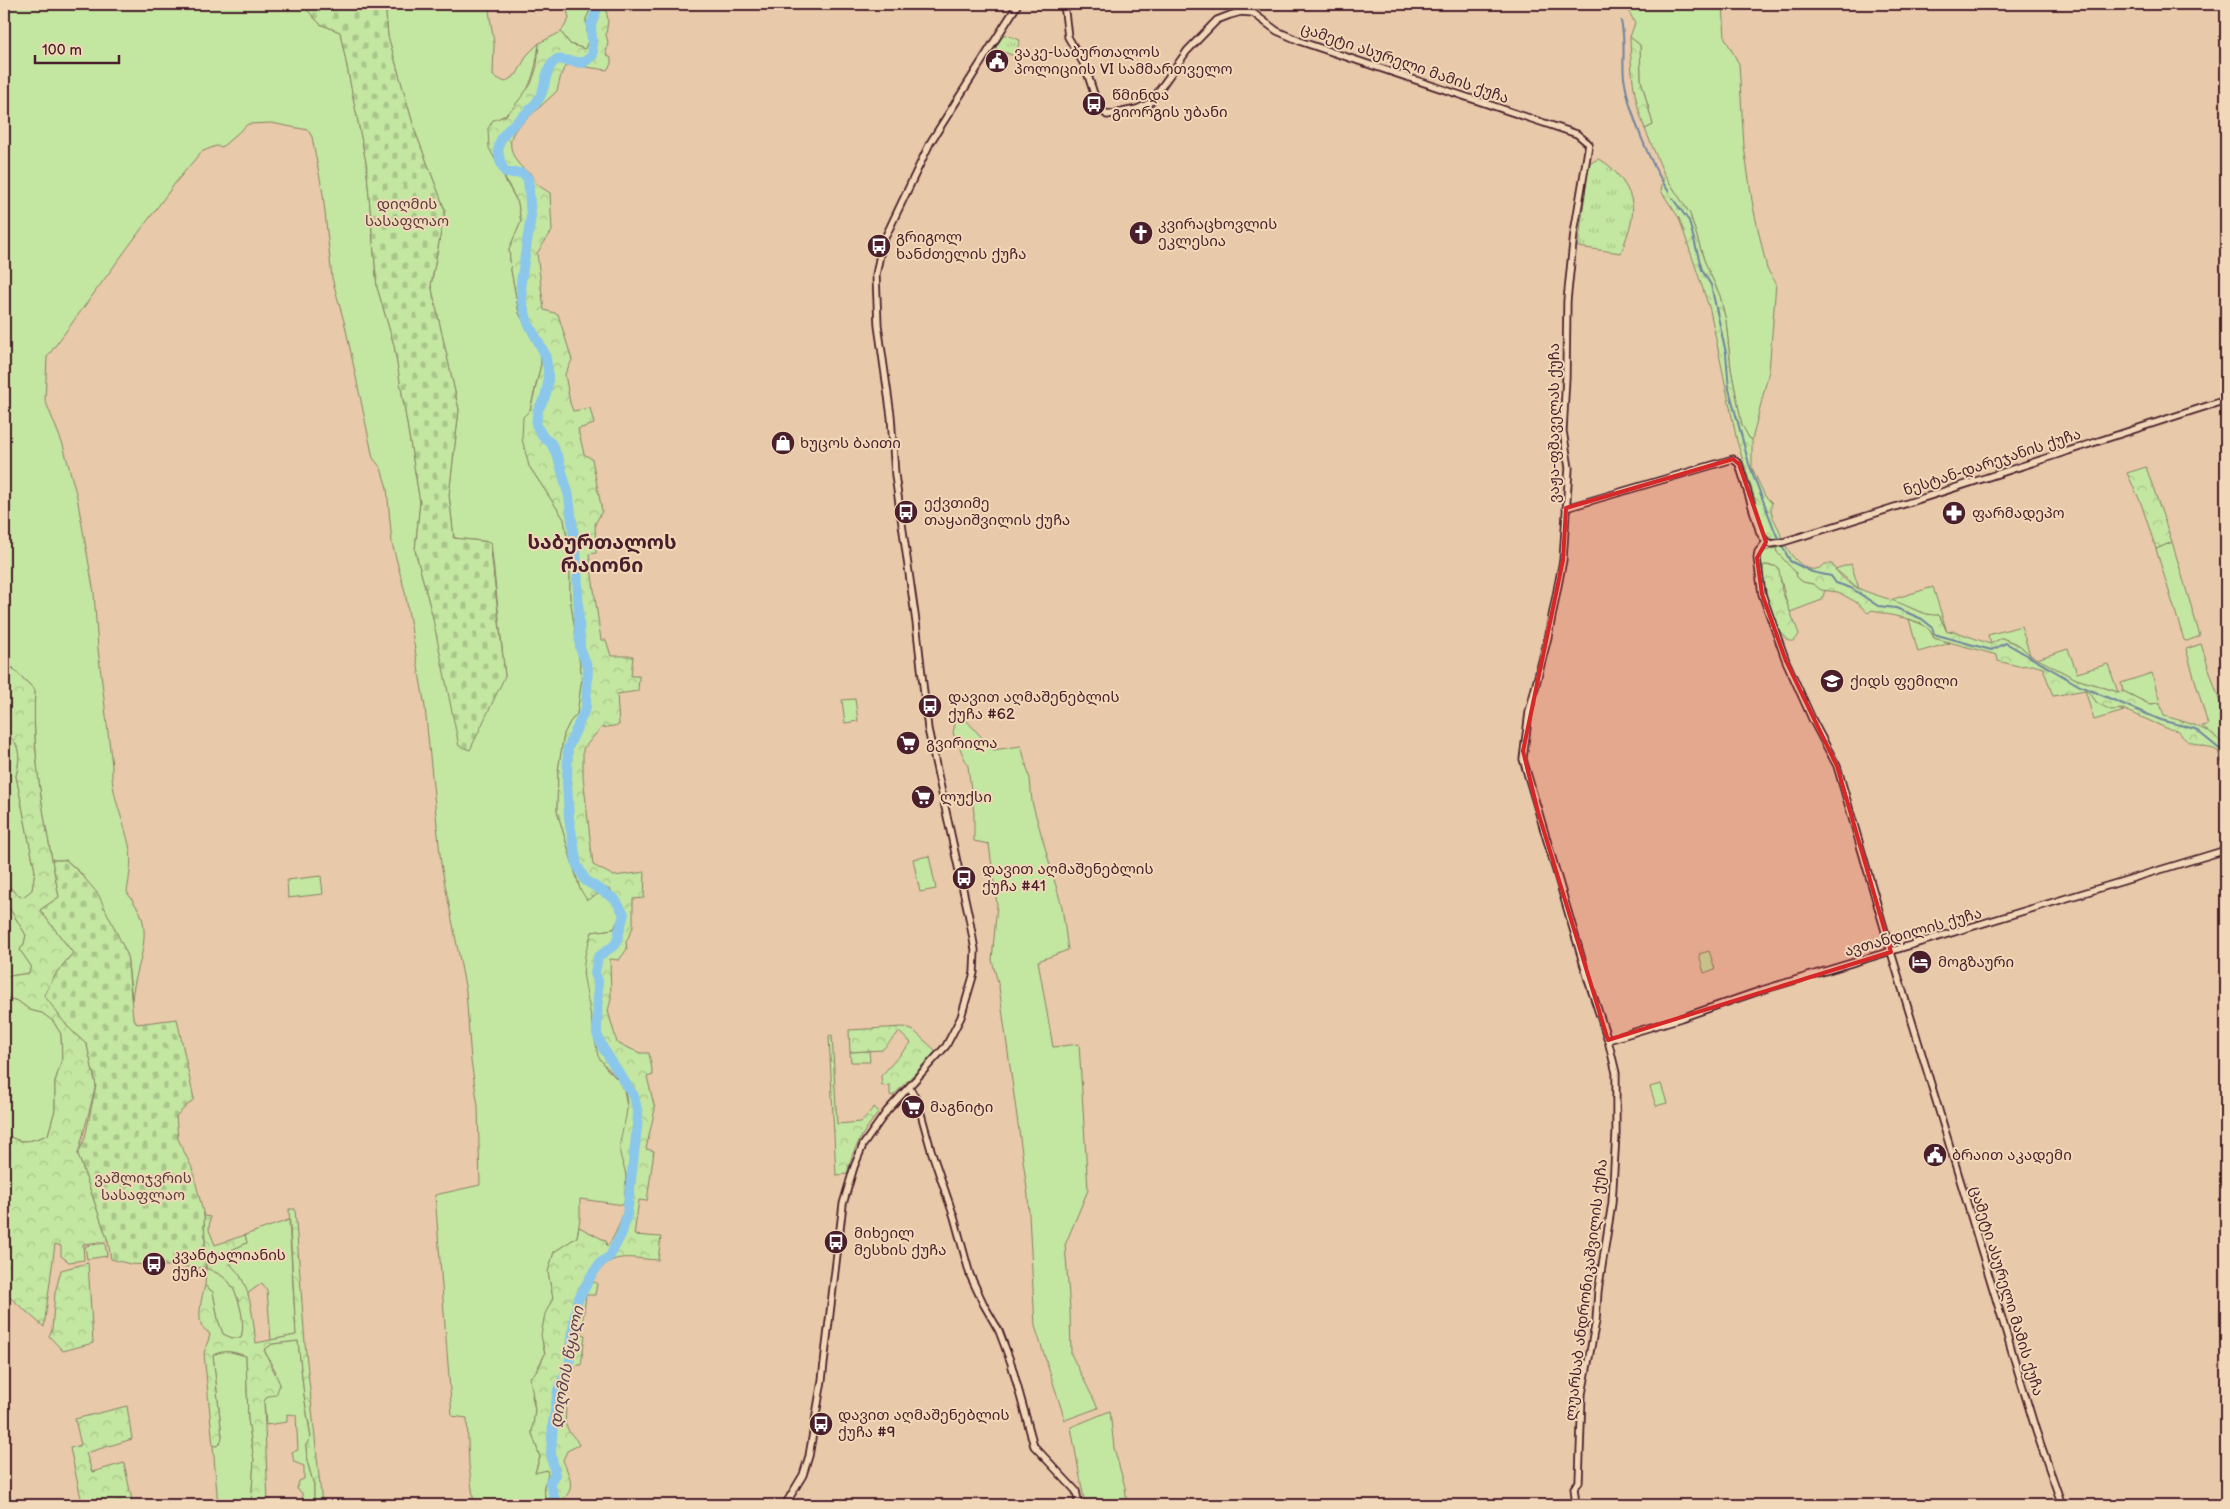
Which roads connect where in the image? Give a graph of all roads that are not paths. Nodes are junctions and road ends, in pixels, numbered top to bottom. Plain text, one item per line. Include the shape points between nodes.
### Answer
1 (1018, 4) edge
2 (1064, 4) edge
3 (1590, 144) joint
4 (2226, 400) edge
5 (1566, 508) junction
6 (1766, 542) junction
7 (1523, 759) joint
8 (2226, 850) edge
9 (1891, 952) junction
10 (1608, 1040) junction
11 (910, 1088) junction
12 (785, 1505) edge
13 (1079, 1505) edge
14 (1576, 1505) edge
15 (2062, 1505) edge

1 - 11 street via 930,143 882,244 876,275 878,325 891,416 895,475 930,747 947,812 975,950 974,973 961,1017 946,1046
2 - 3 street, ცამეტი ასურელი მამის ქუჩა via 1068,37 1085,66 1098,106 1107,115 1150,103 1187,51 1217,20 1241,12 1253,12 1277,31 1302,42 1577,134
3 - 5 street, ვაჟა-ფშაველას ქუჩა via 1574,233 1567,301 1563,431 1569,468
4 - 6 street, ნესტან-დარეჯანის ქუჩა via 2047,456 1927,498 1776,544
5 - 6 street via 1730,460 1737,461 1760,533
5 - 7 street, ვაჟა-ფშაველას ქუჩა via 1563,560
6 - 9 street, ცამეტი ასურელი მამის ქუჩა via 1757,558 1762,594 1786,661 1837,766
7 - 10 street, ლუარსაბ ანდრონიკაშვილის ქუჩა
8 - 9 street, ავთანდილის ქუჩა
9 - 10 street, ავთანდილის ქუჩა
9 - 15 street, ცამეტი ასურელი მამის ქუჩა via 2036,1430
10 - 14 street, ლუარსაბ ანდრონიკაშვილის ქუჩა via 1616,1073 1615,1166 1596,1321 1582,1394 1579,1482 1574,1488
11 - 12 street via 887,1111 863,1145 846,1190 809,1456 803,1475
11 - 13 street via 918,1103 970,1275 1009,1356 1034,1446 1076,1491

